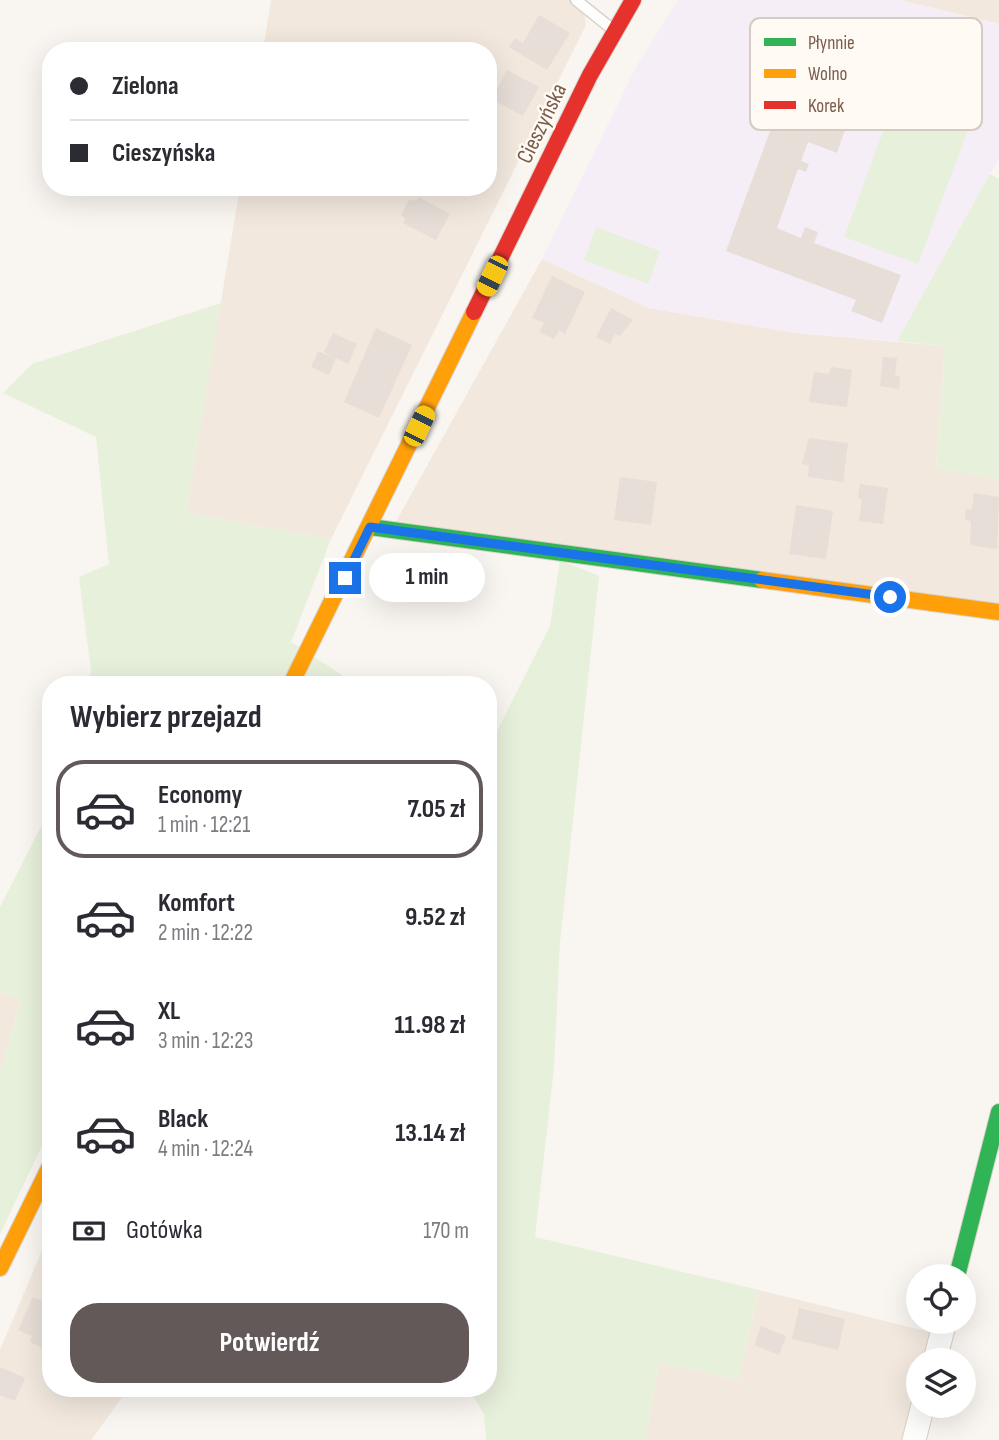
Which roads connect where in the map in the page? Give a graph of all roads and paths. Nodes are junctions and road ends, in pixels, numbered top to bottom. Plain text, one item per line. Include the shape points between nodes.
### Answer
1 (576, 0) edge
2 (634, 0) edge
3 (614, 31) junction
4 (370, 527) junction
5 (999, 612) edge
6 (295, 676) edge
7 (999, 1112) edge
8 (42, 1182) edge
9 (960, 1264) edge
10 (0, 1268) edge
11 (920, 1418) edge
12 (914, 1440) edge

1 - 3 lane
2 - 3 street, Cieszyńska
3 - 4 street, Cieszyńska
4 - 5 street
4 - 6 street, Cieszyńska
7 - 9 street
8 - 10 street
11 - 12 street

